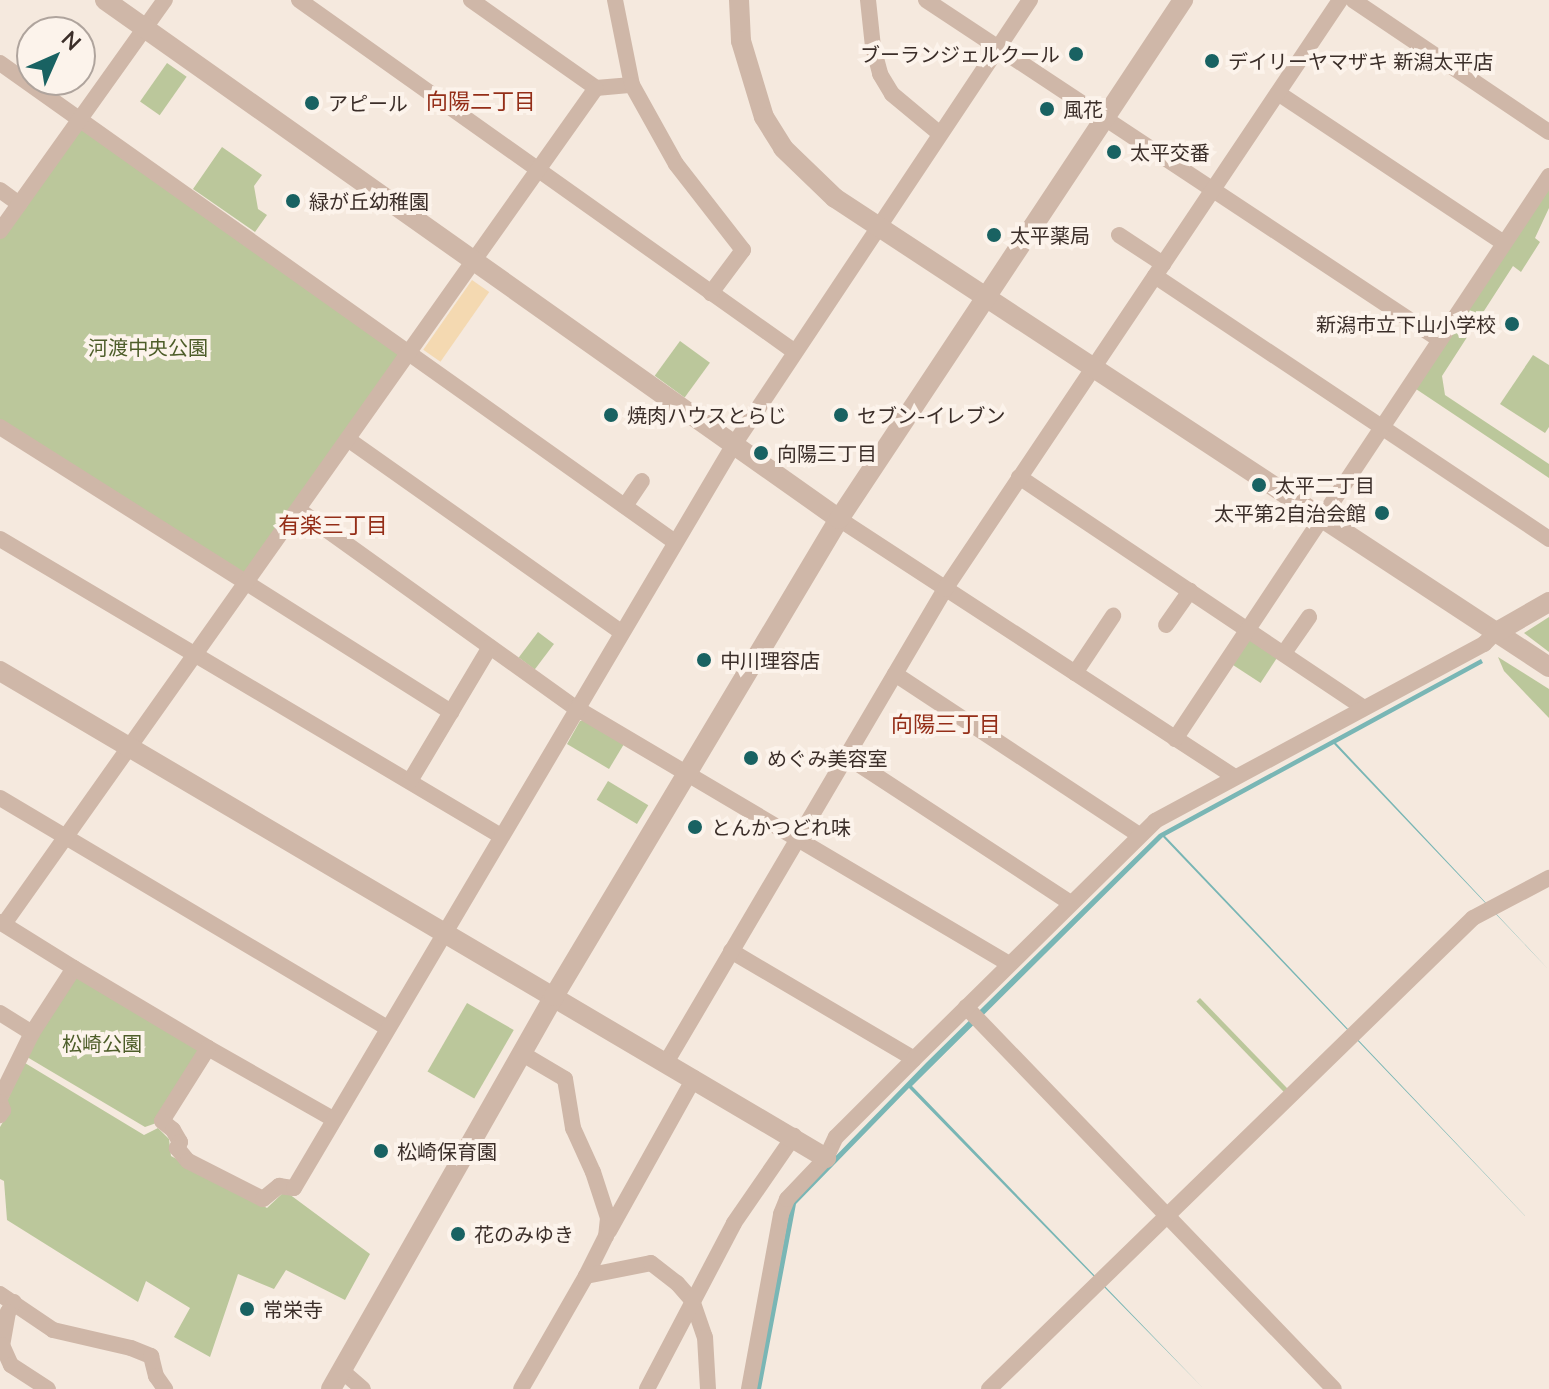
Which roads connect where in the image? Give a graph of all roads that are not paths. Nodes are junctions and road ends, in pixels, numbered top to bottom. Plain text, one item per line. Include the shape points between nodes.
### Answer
1 (105, 0) edge
2 (165, 0) edge
3 (299, 0) edge
4 (471, 0) edge
5 (615, 0) edge
6 (739, 0) edge
7 (868, 0) edge
8 (926, 0) edge
9 (1030, 0) edge
10 (1183, 0) edge
11 (1340, 0) edge
12 (1353, 0) edge
13 (492, 8) edge
14 (145, 29) junction
15 (998, 48) junction
16 (0, 63) edge
17 (632, 85) junction
18 (596, 88) junction
19 (1278, 93) junction
20 (1106, 118) junction
21 (79, 119) junction
22 (1549, 132) edge
23 (940, 134) junction
24 (539, 171) junction
25 (1549, 176) edge
26 (1213, 188) junction
27 (0, 190) edge
28 (19, 204) junction
29 (877, 226) junction
30 (0, 231) edge
31 (1119, 235) dead end
32 (1504, 243) junction
33 (475, 262) junction
34 (1159, 270) junction
35 (711, 293) junction
36 (985, 296) junction
37 (1440, 340) junction
38 (795, 352) junction
39 (409, 353) junction
40 (1092, 369) junction
41 (0, 427) edge
42 (1382, 427) junction
43 (349, 440) junction
44 (733, 446) junction
45 (1019, 477) junction
46 (642, 481) dead end
47 (625, 506) junction
48 (299, 510) junction
49 (839, 519) junction
50 (1321, 520) junction
51 (0, 539) edge
52 (1549, 539) edge
53 (675, 542) junction
54 (248, 581) junction
55 (945, 589) junction
56 (1190, 591) junction
57 (1549, 602) edge
58 (1113, 616) dead end
59 (1309, 617) dead end
60 (1166, 625) dead end
61 (1248, 630) junction
62 (621, 632) junction
63 (1495, 633) junction
64 (490, 647) junction
65 (1284, 653) junction
66 (196, 655) junction
67 (1549, 667) edge
68 (0, 671) edge
69 (1075, 673) junction
70 (895, 674) junction
71 (1363, 707) junction
72 (576, 708) junction
73 (451, 712) junction
74 (1175, 739) junction
75 (129, 747) junction
76 (846, 756) junction
77 (686, 773) junction
78 (1233, 776) junction
79 (410, 781) junction
80 (0, 798) edge
81 (66, 835) junction
82 (1139, 835) junction
83 (501, 836) junction
84 (799, 837) junction
85 (1549, 878) edge
86 (1069, 902) junction
87 (2, 923) edge
88 (445, 933) junction
89 (731, 951) junction
90 (1009, 964) junction
91 (74, 968) junction
92 (554, 996) junction
93 (966, 1007) junction
94 (0, 1013) edge
95 (387, 1028) junction
96 (32, 1033) junction
97 (208, 1048) junction
98 (521, 1053) junction
99 (914, 1059) junction
100 (667, 1061) junction
101 (694, 1078) junction
102 (0, 1100) edge
103 (0, 1115) edge
104 (333, 1119) junction
105 (794, 1136) junction
106 (826, 1158) junction
107 (1167, 1216) junction
108 (606, 1236) junction
109 (586, 1276) junction
110 (7, 1298) edge
111 (692, 1300) junction
112 (1, 1346) edge
113 (341, 1370) junction
114 (161, 1388) edge
115 (48, 1389) edge
116 (331, 1389) edge
117 (363, 1389) edge
118 (521, 1389) edge
119 (647, 1389) edge
120 (708, 1389) edge
121 (749, 1389) edge
122 (989, 1389) edge
123 (1334, 1389) edge

1 - 14 street
2 - 14 street
3 - 24 street
4 - 13 street
5 - 17 street
6 - 29 street via 751,82 777,138 807,174
7 - 23 street via 880,74 892,94
8 - 15 street
9 - 15 street
10 - 20 street
11 - 19 street
12 - 22 street
13 - 18 street
14 - 21 street
14 - 33 street
15 - 20 street
15 - 23 street
16 - 21 street
17 - 18 street
17 - 35 street via 676,164 743,250
18 - 24 street
19 - 26 street
19 - 32 street
20 - 26 street
20 - 36 street
21 - 28 street
21 - 39 street
23 - 29 street
24 - 33 street
24 - 35 street
25 - 32 street
26 - 34 street
26 - 37 street
27 - 28 street
28 - 30 street
29 - 36 street
29 - 38 street
31 - 34 street
32 - 37 street
33 - 39 street
33 - 44 street
34 - 40 street
34 - 42 street
35 - 38 street
36 - 40 street
36 - 49 street
37 - 42 street
38 - 44 street
39 - 43 street
39 - 47 street
40 - 45 street
40 - 50 street
41 - 54 street
42 - 50 street
42 - 52 street
43 - 48 street
43 - 62 street
44 - 49 street
44 - 53 street
45 - 55 street
45 - 56 street
46 - 47 street
47 - 53 street
48 - 54 street
48 - 64 street
49 - 55 street
49 - 77 street
50 - 61 street
50 - 63 street
51 - 66 street
53 - 62 street
54 - 66 street
54 - 73 street
55 - 69 street
55 - 70 street
56 - 60 street
56 - 61 street
57 - 63 street
58 - 69 street
59 - 65 street
61 - 65 street
61 - 74 street
62 - 72 street
63 - 67 street
63 - 71 street via 1484,644
64 - 72 street
64 - 73 street
65 - 71 street
66 - 75 street
66 - 79 street
68 - 75 street
69 - 74 street
70 - 76 street
70 - 82 street
71 - 78 street
72 - 77 street
72 - 83 street
73 - 79 street
74 - 78 street
75 - 81 street
75 - 88 street
76 - 84 street
76 - 86 street
77 - 84 street
77 - 92 street
78 - 82 street
79 - 83 street
80 - 81 street
81 - 87 street
81 - 95 street
82 - 86 street
83 - 88 street
84 - 89 street
84 - 90 street
85 - 107 street via 1473,918
86 - 90 street
87 - 91 street
88 - 92 street
88 - 95 street
89 - 99 street
89 - 100 street
90 - 93 street
91 - 96 street
91 - 97 street
92 - 98 street
92 - 100 street
93 - 99 street
93 - 107 street
94 - 96 street
95 - 104 street
96 - 102 street
97 - 104 street
97 - 104 street via 162,1121 173,1130 180,1142 177,1148 188,1161 263,1199 279,1186 294,1188
98 - 108 street via 565,1079 573,1128 608,1218
98 - 113 street
99 - 106 street via 836,1137
100 - 101 street
101 - 105 street
101 - 108 street
102 - 103 street
105 - 106 street
105 - 111 street via 740,1212
106 - 121 street via 787,1199 781,1214
107 - 122 street
107 - 123 street
108 - 109 street
109 - 111 street via 651,1263
109 - 118 street
110 - 112 street
110 - 114 street via 53,1330 151,1356
111 - 119 street
111 - 120 street via 705,1337
112 - 115 street via 11,1365
113 - 116 street
113 - 117 street

